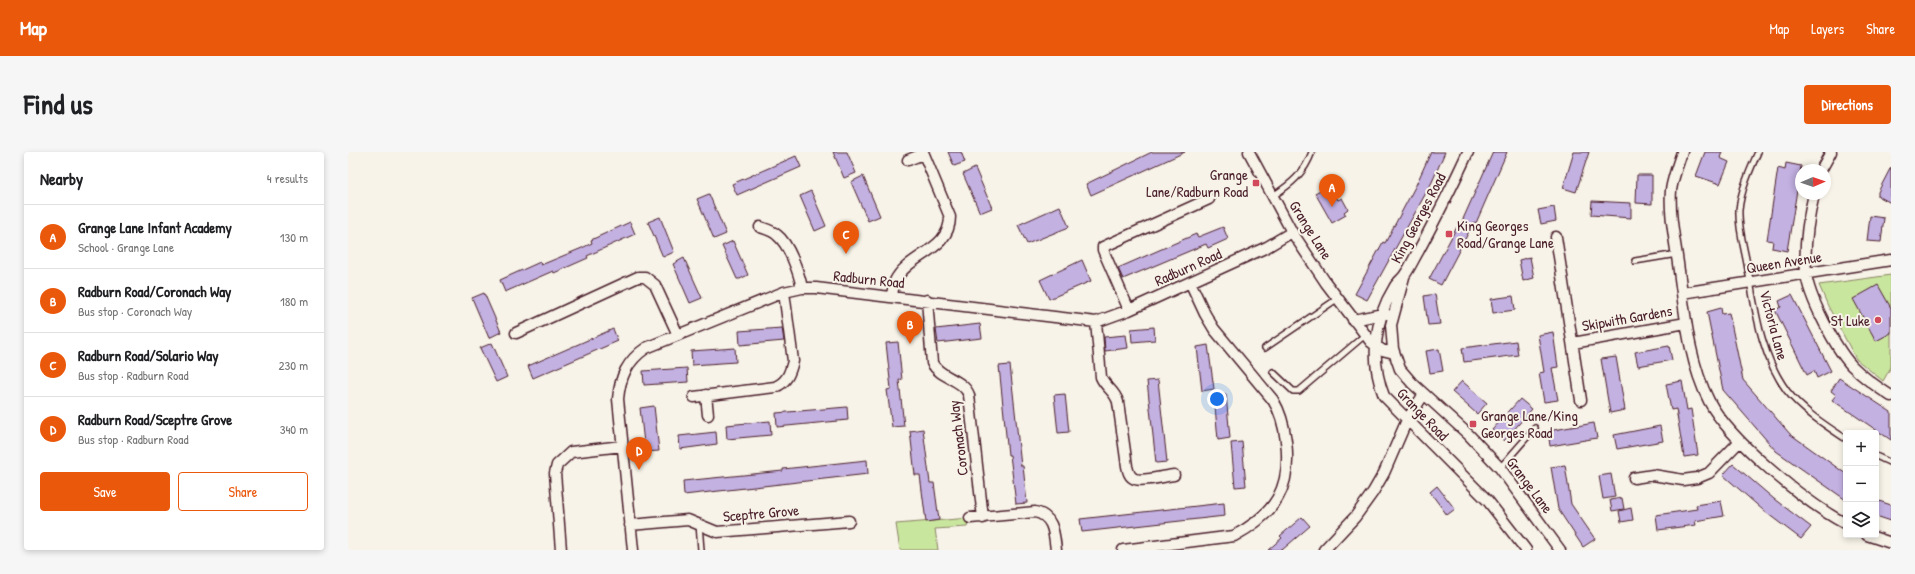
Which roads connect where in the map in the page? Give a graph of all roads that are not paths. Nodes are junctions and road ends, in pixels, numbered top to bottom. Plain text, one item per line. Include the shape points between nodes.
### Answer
1 (1249, 152) edge
2 (1312, 152) edge
3 (1468, 152) edge
4 (1682, 152) edge
5 (1758, 152) edge
6 (1831, 152) edge
7 (923, 153) edge
8 (908, 160) dead end
9 (1824, 164) edge
10 (1273, 196) junction
11 (1209, 199) dead end
12 (1813, 200) edge
13 (760, 227) dead end
14 (1292, 232) junction
15 (1556, 237) dead end
16 (1677, 254) junction
17 (1891, 260) edge
18 (1635, 261) dead end
19 (1806, 274) junction
20 (1404, 275) joint
21 (1190, 282) junction
22 (1751, 282) junction
23 (802, 288) junction
24 (784, 292) junction
25 (1682, 293) junction
26 (892, 296) junction
27 (1338, 299) junction
28 (927, 300) junction
29 (1129, 310) junction
30 (1387, 315) junction
31 (1353, 320) junction
32 (1096, 322) junction
33 (1686, 323) junction
34 (516, 333) dead end
35 (678, 335) junction
36 (1365, 335) junction
37 (1573, 343) junction
38 (1375, 346) junction
39 (1265, 348) dead end
40 (1394, 353) junction
41 (1273, 372) dead end
42 (1424, 394) junction
43 (706, 395) junction
44 (1891, 396) edge
45 (694, 397) dead end
46 (1581, 400) dead end
47 (708, 415) dead end
48 (1407, 420) junction
49 (1535, 428) dead end
50 (1843, 437) edge
51 (1740, 441) junction
52 (622, 446) junction
53 (1879, 457) edge
54 (1891, 463) edge
55 (1500, 468) junction
56 (1174, 475) dead end
57 (1634, 478) dead end
58 (970, 518) dead end
59 (983, 518) junction
60 (849, 521) dead end
61 (1843, 522) edge
62 (699, 524) junction
63 (630, 525) junction
64 (1876, 538) edge
65 (1891, 543) edge
66 (561, 550) edge
67 (633, 550) edge
68 (701, 550) edge
69 (1056, 550) edge
70 (1123, 550) edge
71 (1324, 550) edge
72 (1526, 550) edge
73 (1560, 550) edge

1 - 10 street, Grange Lane
2 - 10 lane via 1294,182
3 - 20 street, King Georges Road via 1447,198
4 - 16 street via 1671,190
5 - 22 lane, Victoria Lane via 1742,191 1739,211
6 - 9 street
7 - 8 street
7 - 26 street via 950,217 950,226 943,239 900,272 894,282
10 - 14 street, Grange Lane
11 - 29 street via 1103,247
12 - 19 street via 1808,226
13 - 23 street via 777,234 786,246 800,277
14 - 21 street, Radburn Road via 1267,247
14 - 27 street, Grange Lane
15 - 37 street, Skipwith Gardens
16 - 18 lane
16 - 25 street
17 - 19 street, Queen Avenue
19 - 22 street, Queen Avenue
19 - 44 street via 1821,315 1840,348 1852,365
20 - 30 street, Grange Lane
21 - 29 street, Radburn Road
21 - 70 street via 1214,329 1280,411 1288,454 1288,472 1284,488 1260,518 1234,536
22 - 25 street, Queen Avenue
22 - 50 lane, Victoria Lane via 1763,340 1774,371 1802,406 1819,422
23 - 24 street, Radburn Road
23 - 26 street, Radburn Road
24 - 35 street, Radburn Road
24 - 43 street via 792,361 787,379 775,387
25 - 33 street
26 - 28 street, Radburn Road
27 - 31 street, Grange Lane
27 - 39 lane
28 - 32 street, Radburn Road
28 - 59 street, Coronach Way via 932,363 936,370 963,386 969,395
29 - 32 street, Radburn Road
30 - 31 street
30 - 38 street, Grange Road
30 - 40 street, Grange Lane
31 - 36 street, Grange Lane
32 - 56 street via 1101,377 1103,383 1115,394 1118,402 1128,472 1134,479
33 - 37 street, Skipwith Gardens
33 - 51 street via 1699,375 1709,402
34 - 35 street via 638,277 645,277 655,285
35 - 52 street, Radburn Road via 646,348 635,356 627,368 620,382 618,399
36 - 38 street, Grange Lane
36 - 41 lane via 1298,391 1293,391
37 - 46 street, Skipwith Gardens
38 - 40 street, Grange Lane
38 - 48 street, Grange Road via 1378,381 1384,396
40 - 42 street, Grange Lane via 1400,369
42 - 48 street
42 - 55 street, Grange Lane
43 - 45 street
43 - 47 street
48 - 71 street via 1373,492 1355,517
48 - 72 street, Grange Road via 1488,501
49 - 55 lane
51 - 57 street via 1709,473 1698,478 1682,480 1653,475
51 - 61 street via 1783,479
52 - 63 street, Radburn Road
52 - 66 street via 571,452 557,464 555,474
53 - 54 lane
55 - 73 street, Grange Lane
58 - 59 street
59 - 69 street via 1035,512 1042,514 1048,518 1053,529
60 - 62 street, Sceptre Grove via 717,532
62 - 63 street, Sceptre Grove via 688,520
62 - 68 lane
63 - 67 street, Radburn Road
64 - 65 street

